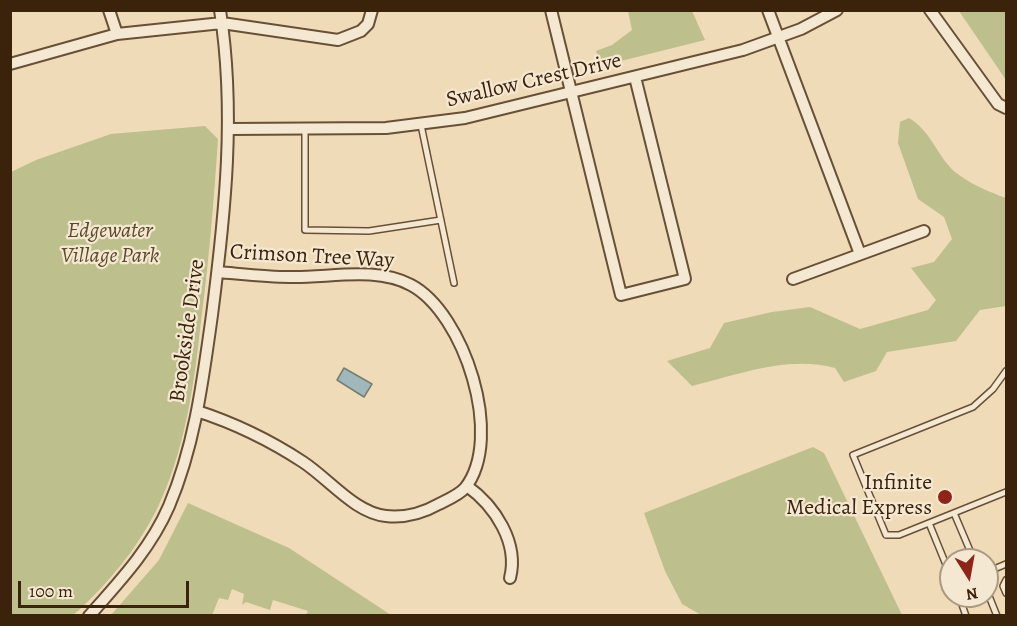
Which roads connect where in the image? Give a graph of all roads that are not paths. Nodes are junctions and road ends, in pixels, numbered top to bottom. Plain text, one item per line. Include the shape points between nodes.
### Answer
1 (109, 10) edge
2 (220, 10) edge
3 (372, 10) edge
4 (551, 10) edge
5 (768, 10) edge
6 (837, 10) edge
7 (930, 10) edge
8 (222, 23) junction
9 (117, 34) junction
10 (778, 38) junction
11 (10, 64) edge
12 (635, 77) junction
13 (571, 93) junction
14 (1006, 108) edge
15 (421, 125) junction
16 (229, 129) junction
17 (305, 129) junction
18 (441, 220) junction
19 (924, 231) dead end
20 (860, 254) junction
21 (218, 272) junction
22 (793, 279) dead end
23 (454, 283) dead end
24 (1006, 371) edge
25 (197, 411) junction
26 (467, 486) junction
27 (1006, 492) edge
28 (954, 513) junction
29 (929, 523) junction
30 (939, 548) edge
31 (969, 548) edge
32 (510, 578) dead end
33 (1006, 580) edge
34 (1006, 593) edge
35 (89, 615) edge

1 - 9 street
2 - 8 street, Brookside Drive
3 - 8 street via 362,31 338,40
4 - 13 street
5 - 10 street
6 - 10 street, Swallow Crest Drive
7 - 14 street via 998,104
8 - 9 street
8 - 16 street, Brookside Drive
9 - 11 street
10 - 12 street, Swallow Crest Drive
10 - 20 street
12 - 13 street, Swallow Crest Drive
12 - 13 street via 685,279 621,295
13 - 15 street, Swallow Crest Drive
15 - 17 street, Swallow Crest Drive
15 - 18 lane
16 - 17 street, Swallow Crest Drive
16 - 21 street, Brookside Drive
17 - 18 lane via 305,230 369,231
18 - 23 lane
19 - 20 street
20 - 22 street
21 - 25 street, Brookside Drive
21 - 26 street, Crimson Tree Way via 284,277 373,275 396,277 414,286 436,306 452,332 476,393 483,432 476,469
24 - 29 lane via 973,407 852,455 886,535 899,535
25 - 26 street via 225,420 302,462 370,513 399,517 428,510
25 - 35 street, Brookside Drive via 184,467 148,547
26 - 32 street via 483,499 505,530 511,555
27 - 28 lane
28 - 29 lane
28 - 31 lane
29 - 30 lane
33 - 34 lane

